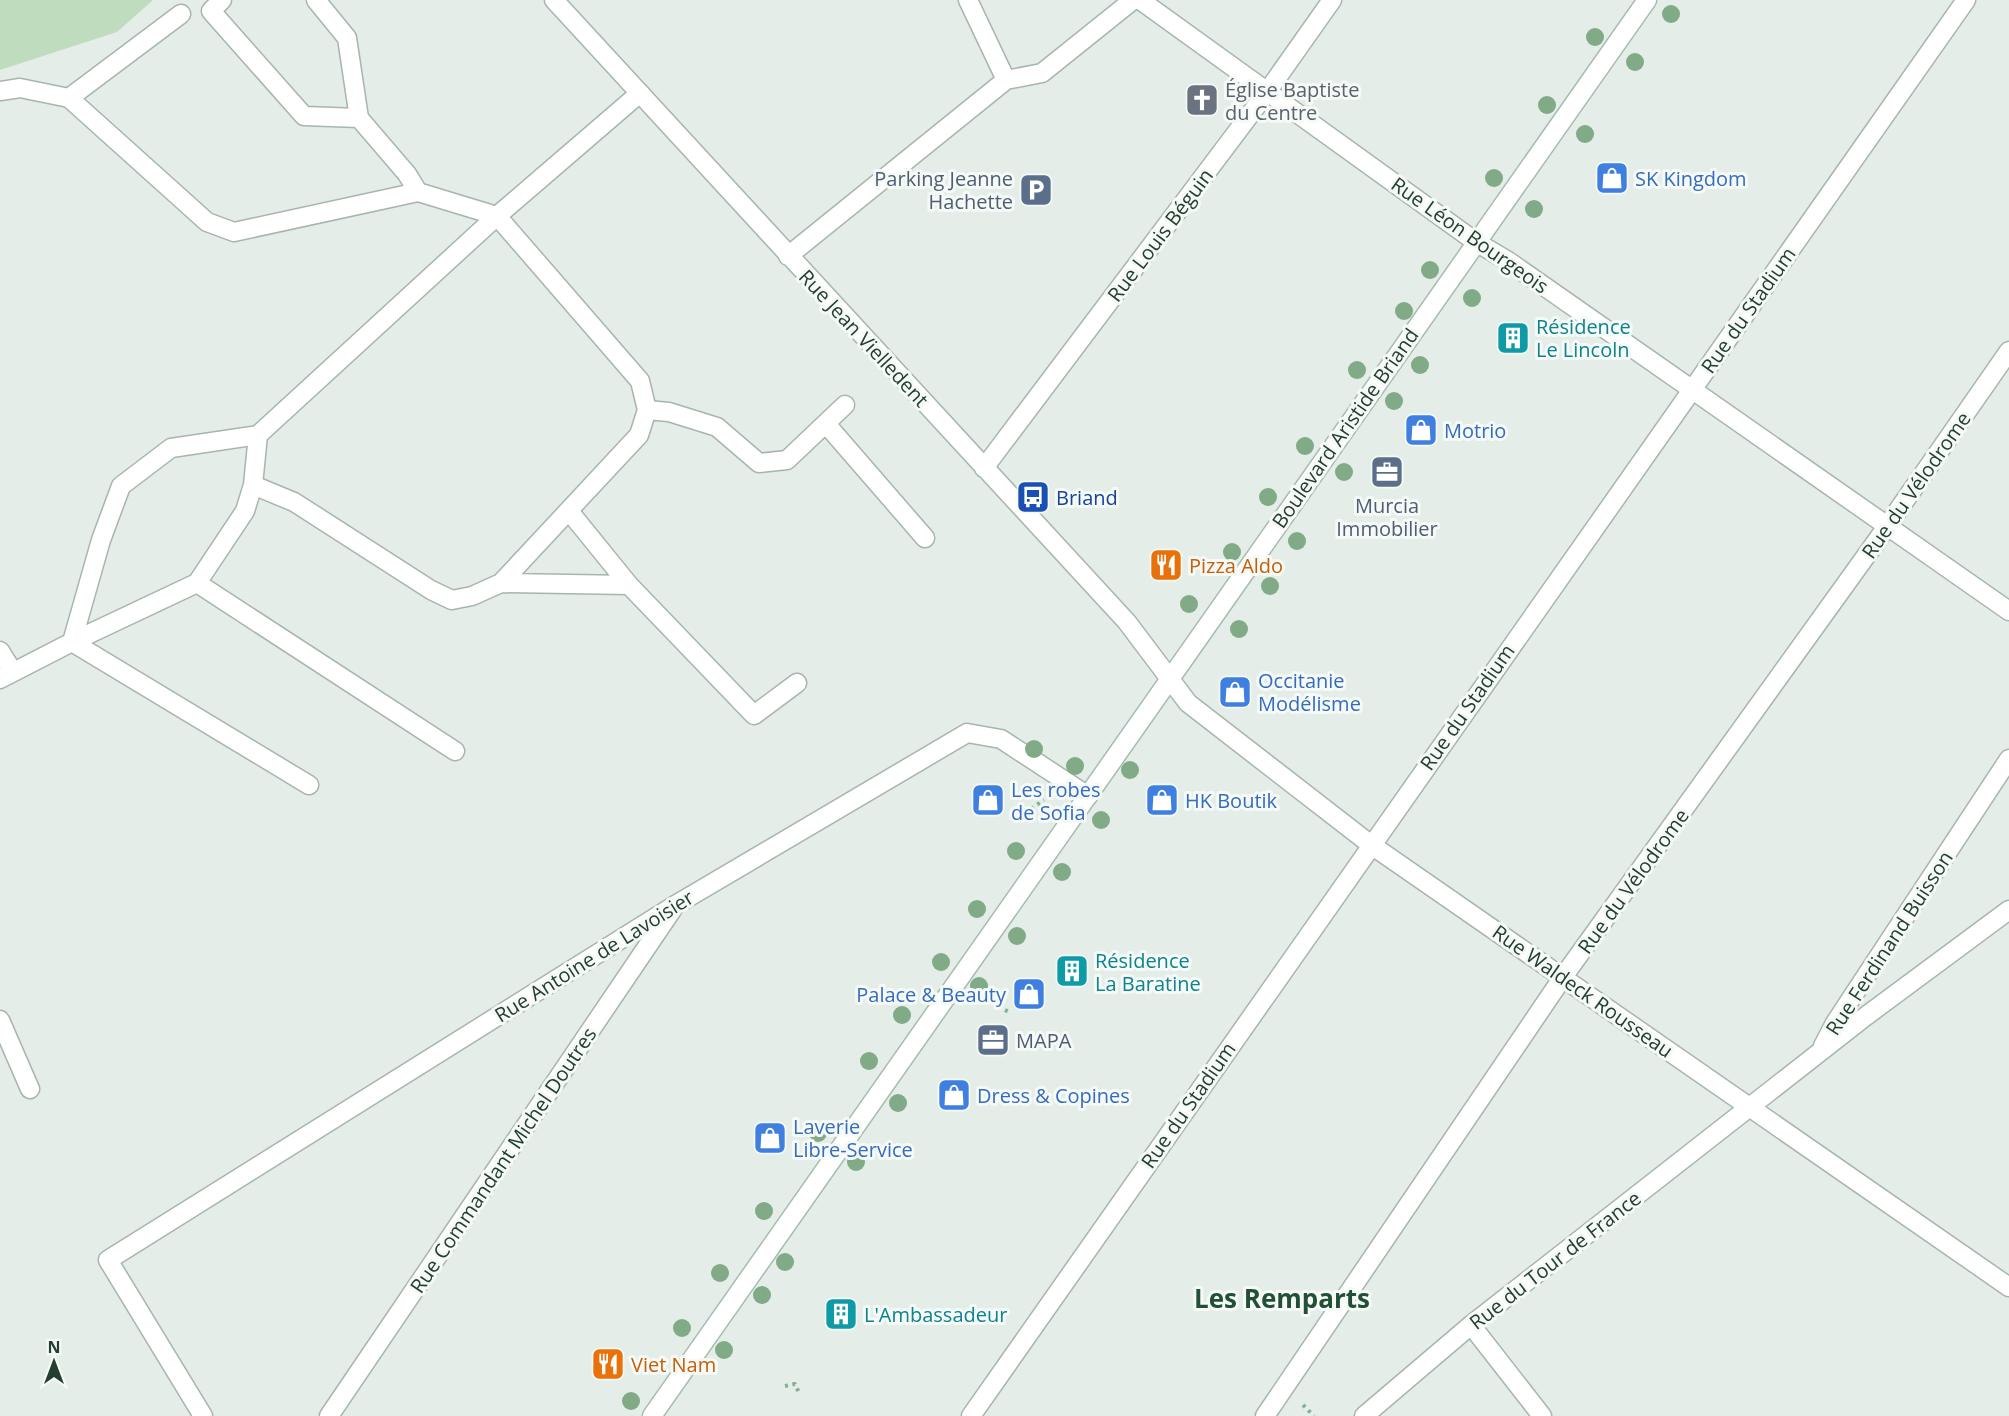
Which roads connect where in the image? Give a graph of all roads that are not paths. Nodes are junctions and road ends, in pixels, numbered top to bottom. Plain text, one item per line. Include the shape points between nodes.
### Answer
1 (222, 0) edge
2 (316, 0) edge
3 (554, 0) edge
4 (968, 0) edge
5 (1132, 0) edge
6 (1140, 0) edge
7 (1332, 0) edge
8 (1647, 0) edge
9 (1966, 0) edge
10 (181, 14) dead end
11 (1006, 80) junction
12 (0, 91) edge
13 (1267, 92) junction
14 (640, 93) junction
15 (69, 98) junction
16 (359, 118) junction
17 (418, 192) junction
18 (497, 216) junction
19 (1476, 242) junction
20 (788, 256) junction
21 (2009, 351) edge
22 (1692, 389) junction
23 (845, 405) dead end
24 (647, 410) junction
25 (827, 424) junction
26 (258, 435) junction
27 (984, 468) junction
28 (253, 485) junction
29 (569, 511) junction
30 (1888, 527) junction
31 (926, 538) dead end
32 (197, 583) junction
33 (501, 583) junction
34 (629, 585) junction
35 (2009, 611) edge
36 (72, 642) junction
37 (0, 651) edge
38 (7, 676) edge
39 (1171, 678) junction
40 (797, 683) dead end
41 (455, 751) dead end
42 (2009, 759) edge
43 (309, 785) dead end
44 (1088, 796) junction
45 (1370, 844) junction
46 (677, 904) junction
47 (2009, 910) edge
48 (1563, 977) junction
49 (0, 1020) edge
50 (1819, 1053) junction
51 (30, 1089) dead end
52 (1750, 1108) junction
53 (2009, 1287) edge
54 (1471, 1325) junction
55 (1272, 1413) edge
56 (203, 1416) edge
57 (328, 1416) edge
58 (652, 1416) edge
59 (971, 1416) edge
60 (1364, 1416) edge
61 (1542, 1416) edge

1 - 16 street via 211,11 304,116
2 - 16 street via 347,38
3 - 14 street, Rue Jean Vielledent
4 - 11 street
5 - 11 street via 1042,73
6 - 13 street, Rue Léon Bourgeois
7 - 13 street, Rue Louis Béguin
8 - 19 street, Boulevard Aristide Briand
9 - 22 street, Rue du Stadium
10 - 15 street
11 - 20 street
12 - 15 street via 20,88
13 - 19 street, Rue Léon Bourgeois
13 - 27 street, Rue Louis Béguin
14 - 18 street
14 - 20 street, Rue Jean Vielledent
15 - 17 street via 207,222 234,232
16 - 17 street
17 - 18 street
18 - 24 street via 640,381
18 - 26 street
19 - 22 street, Rue Léon Bourgeois
19 - 39 street, Boulevard Aristide Briand
20 - 27 street, Rue Jean Vielledent
21 - 30 street, Rue du Vélodrome
22 - 30 street, Rue Léon Bourgeois
22 - 45 street, Rue du Stadium
23 - 25 street
24 - 25 street via 669,412 717,427 759,463 787,460
24 - 29 street via 639,435
25 - 31 street
26 - 28 street
26 - 36 street via 171,448 121,486
27 - 39 street, Rue Jean Vielledent via 1127,622
28 - 32 street via 245,511
28 - 33 street via 294,502 452,600
29 - 33 street
29 - 34 street
30 - 35 street, Rue Léon Bourgeois
30 - 48 street, Rue du Vélodrome
32 - 36 street
32 - 41 street
33 - 34 street
34 - 40 street via 754,715
36 - 38 street
36 - 43 street
37 - 38 street
39 - 44 street, Boulevard Aristide Briand
39 - 45 street, Rue Waldeck Rousseau via 1188,704
42 - 50 street, Rue Ferdinand Buisson
44 - 46 street, Rue Antoine de Lavoisier via 1001,739 967,733
44 - 58 street, Boulevard Aristide Briand
45 - 48 street, Rue Waldeck Rousseau
45 - 59 street, Rue du Stadium
46 - 56 street, Rue Antoine de Lavoisier via 108,1260
46 - 57 street, Rue Commandant Michel Doutres
47 - 50 street
48 - 52 street, Rue Waldeck Rousseau
48 - 55 street, Rue du Vélodrome
49 - 51 street
50 - 52 street, Rue Ferdinand Buisson
52 - 53 street, Rue Waldeck Rousseau
52 - 54 street, Rue du Tour de France
54 - 60 street, Rue du Tour de France
54 - 61 street

